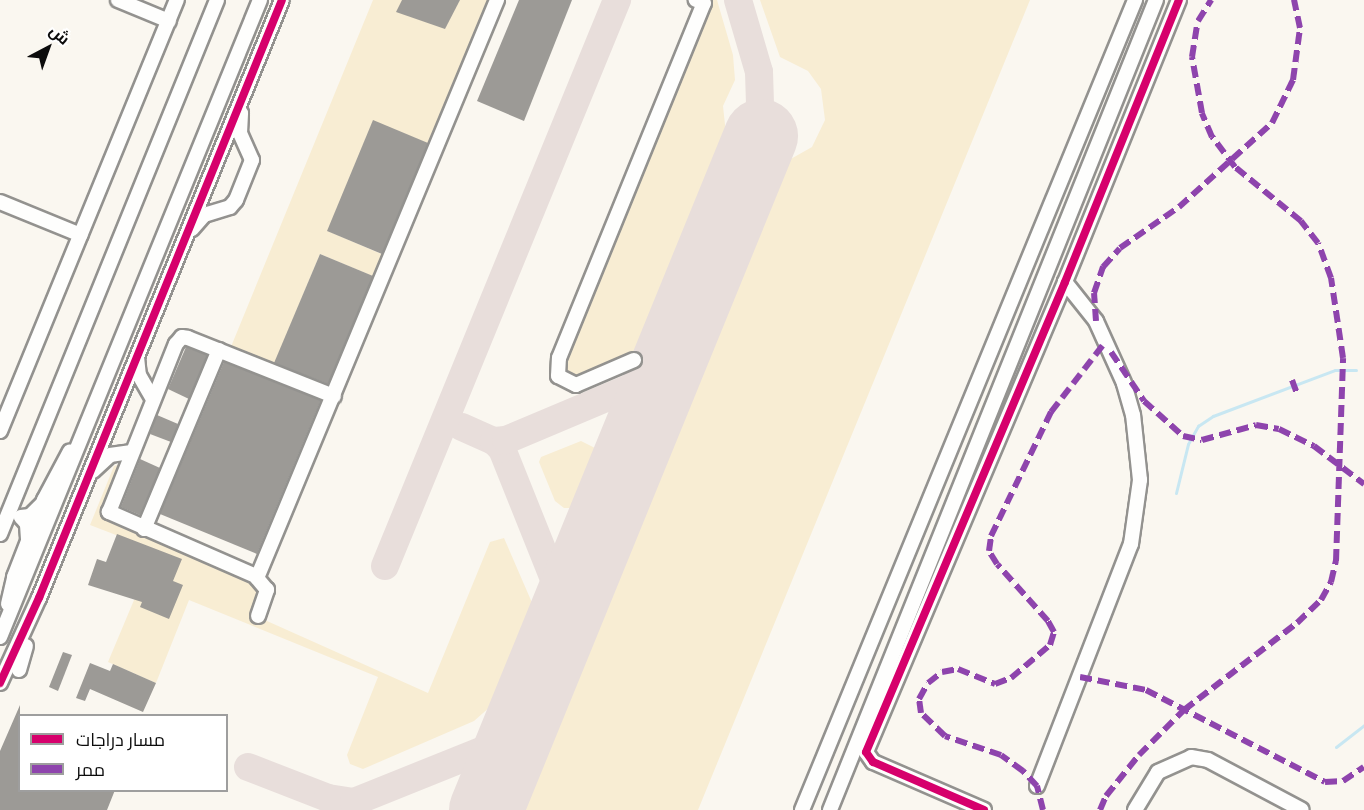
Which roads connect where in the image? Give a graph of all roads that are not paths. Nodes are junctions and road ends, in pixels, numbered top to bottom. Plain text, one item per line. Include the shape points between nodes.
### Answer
1 (118, 0) edge
2 (177, 0) edge
3 (217, 0) edge
4 (260, 0) edge
5 (282, 0) edge
6 (497, 0) edge
7 (696, 0) edge
8 (1135, 0) edge
9 (1156, 0) edge
10 (1179, 0) edge
11 (169, 21) junction
12 (245, 89) junction
13 (0, 202) edge
14 (81, 235) junction
15 (182, 243) junction
16 (1065, 282) junction
17 (219, 350) junction
18 (136, 354) junction
19 (634, 360) dead end
20 (334, 396) junction
21 (153, 399) junction
22 (85, 428) junction
23 (0, 431) edge
24 (132, 452) junction
25 (87, 477) junction
26 (44, 500) junction
27 (10, 513) edge
28 (144, 529) junction
29 (0, 534) edge
30 (28, 543) junction
31 (258, 576) junction
32 (39, 598) junction
33 (258, 616) dead end
34 (2, 632) edge
35 (19, 670) dead end
36 (0, 683) edge
37 (1037, 786) dead end
38 (802, 810) edge
39 (830, 810) edge
40 (984, 810) edge
41 (1136, 810) edge
42 (1302, 810) edge

1 - 11 street
2 - 11 street
3 - 27 street
4 - 22 street
5 - 12 street
6 - 20 street
7 - 19 street via 704,3 559,358 558,376 576,386
8 - 38 street
9 - 39 street
10 - 16 street
11 - 14 street
12 - 15 street
12 - 15 street via 239,129 252,160 236,201 204,216
13 - 14 street
14 - 23 street
15 - 18 street
16 - 37 street via 1096,321 1124,383 1133,415 1140,480 1131,544
16 - 40 street via 866,752 873,762
17 - 20 street
17 - 21 street via 188,338 179,339
17 - 28 street
18 - 21 street via 139,375
18 - 25 street
20 - 31 street
21 - 24 street
22 - 26 street via 56,472
22 - 34 street
24 - 25 street via 110,455
24 - 28 street via 109,512
25 - 32 street
26 - 27 street via 37,511
26 - 30 street
27 - 29 street
27 - 30 street via 27,524
28 - 31 street
30 - 34 street via 14,577
31 - 33 street via 258,582 267,590
32 - 35 street
32 - 36 street
41 - 42 street via 1158,772 1191,757 1208,760

